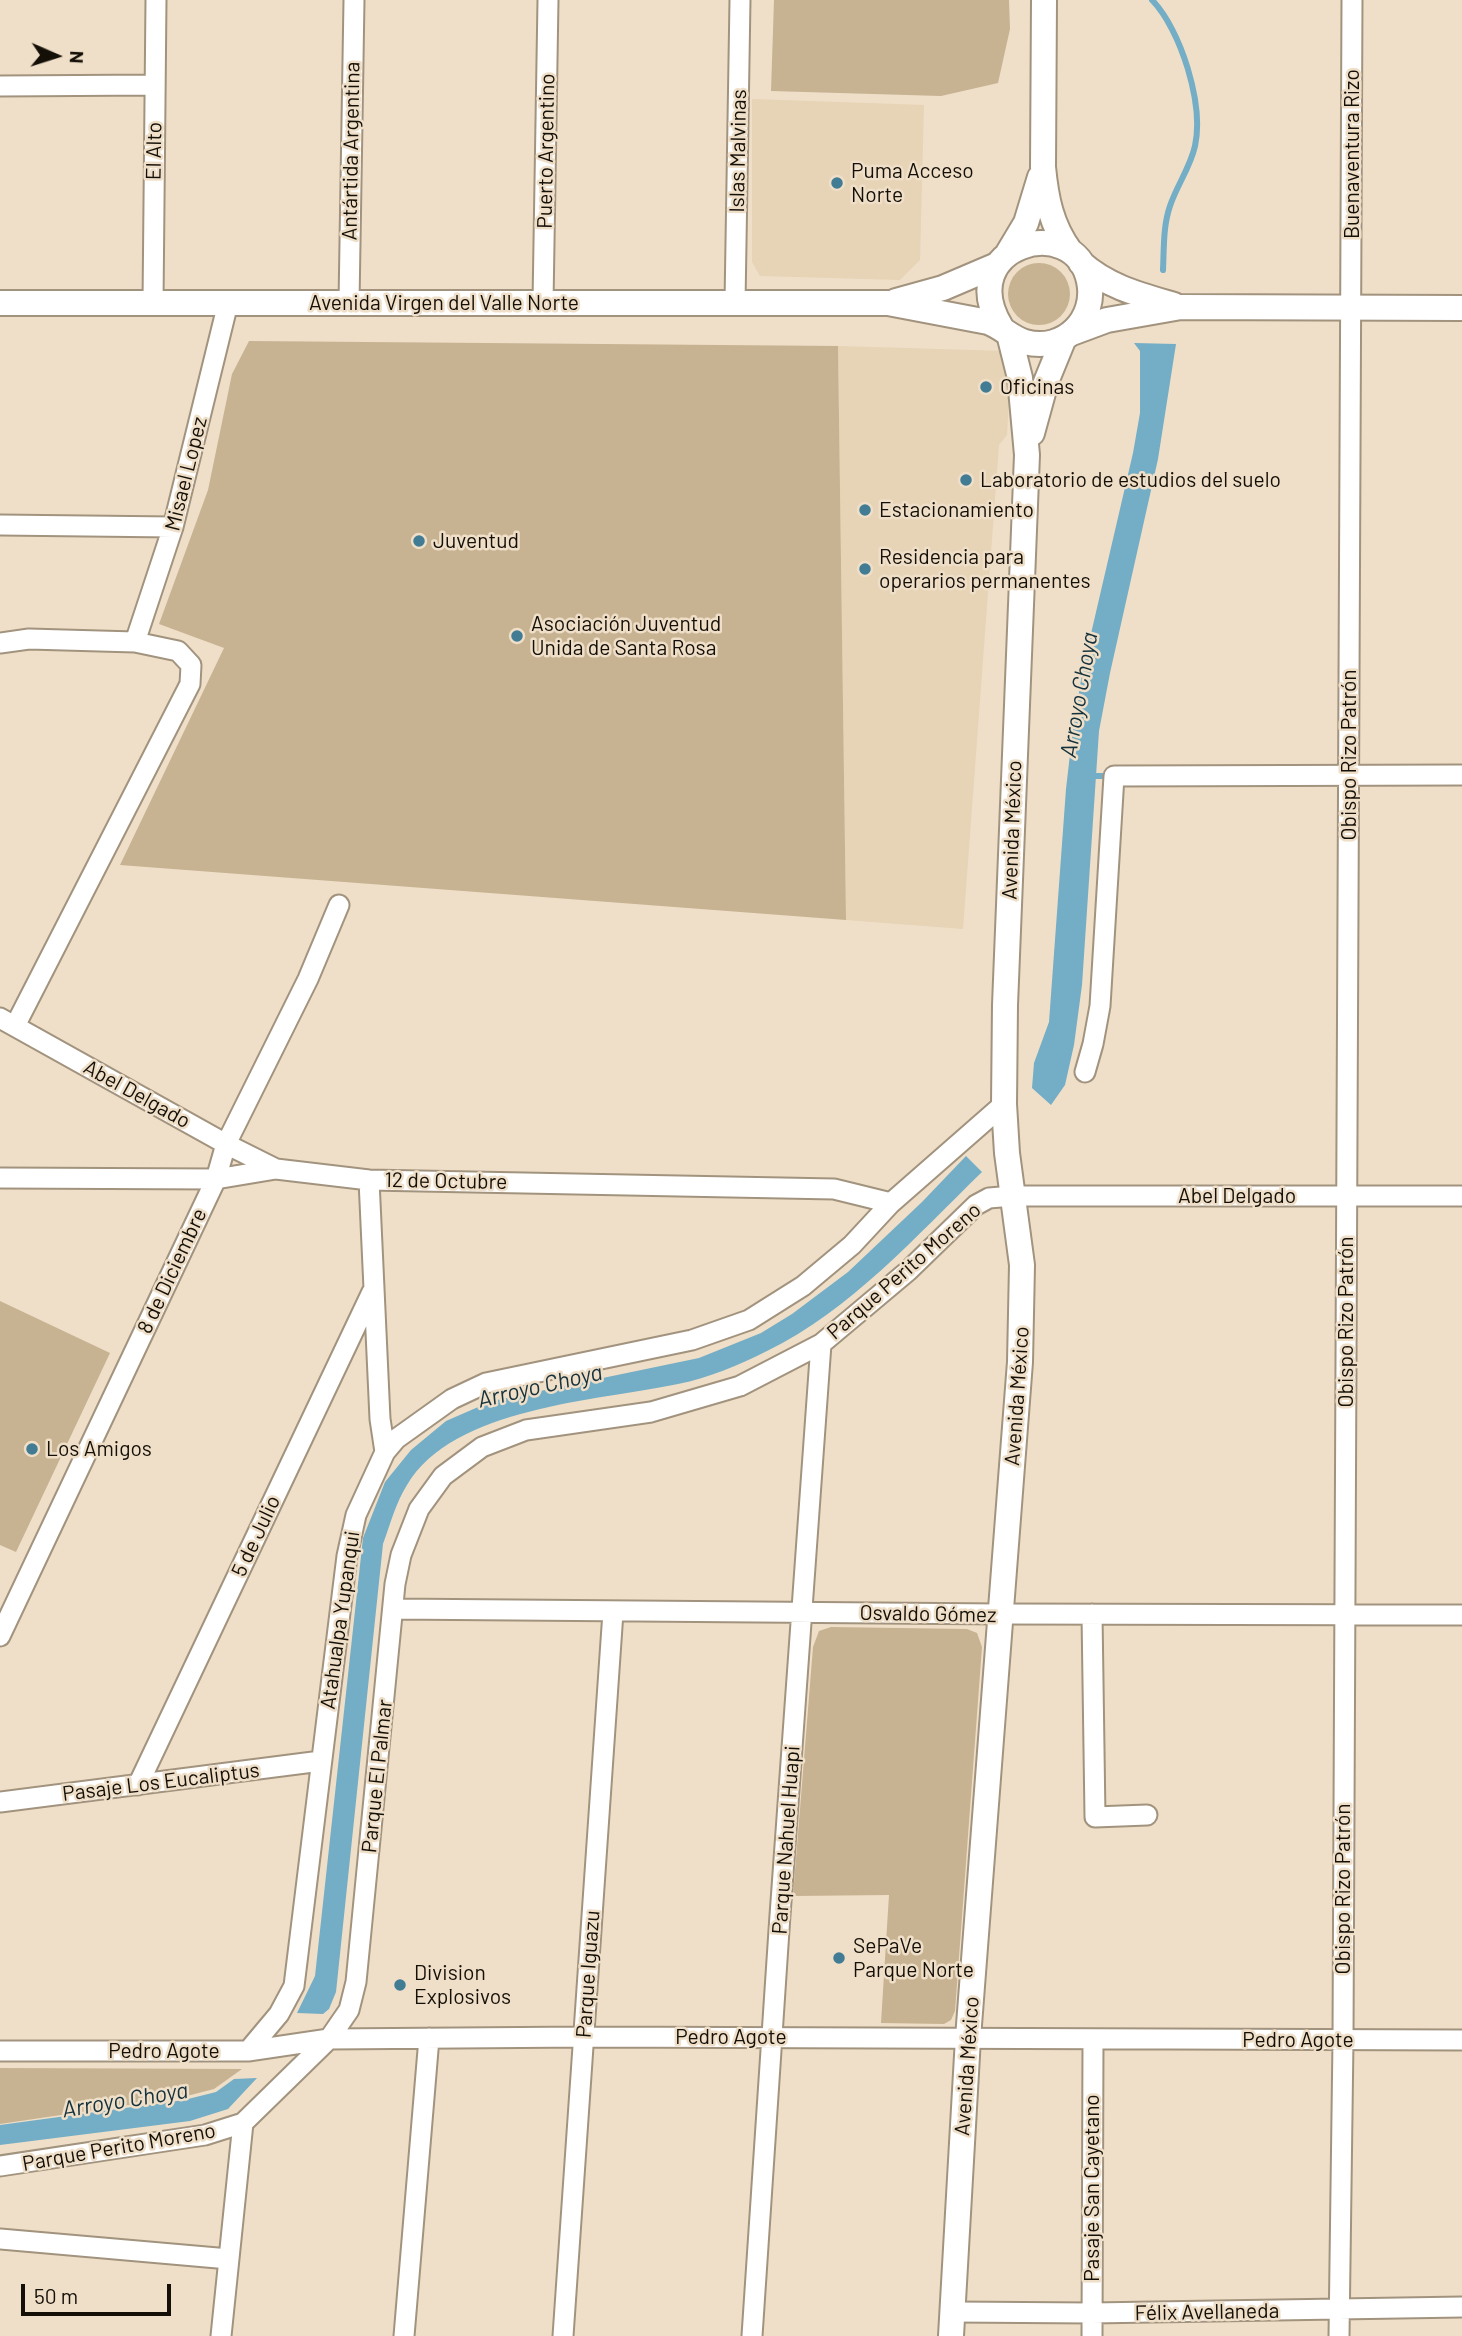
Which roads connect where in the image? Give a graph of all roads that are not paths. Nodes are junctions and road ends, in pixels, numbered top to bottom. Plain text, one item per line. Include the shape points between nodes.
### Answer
1 (156, 0) edge
2 (354, 0) edge
3 (548, 0) edge
4 (740, 0) edge
5 (1044, 0) edge
6 (1352, 0) edge
7 (155, 85) junction
8 (0, 86) edge
9 (1043, 167) junction
10 (1075, 257) junction
11 (1002, 259) junction
12 (0, 303) edge
13 (153, 303) junction
14 (229, 303) junction
15 (349, 303) junction
16 (543, 303) junction
17 (736, 303) junction
18 (888, 303) junction
19 (1181, 307) junction
20 (1351, 308) junction
21 (1462, 308) edge
22 (1005, 330) junction
23 (1068, 336) junction
24 (1027, 454) junction
25 (0, 525) edge
26 (173, 527) junction
27 (135, 642) junction
28 (0, 643) edge
29 (1462, 775) edge
30 (1349, 776) junction
31 (339, 905) dead end
32 (7, 1022) edge
33 (1085, 1072) dead end
34 (1004, 1104) junction
35 (226, 1144) junction
36 (276, 1169) junction
37 (0, 1178) edge
38 (216, 1179) junction
39 (369, 1180) junction
40 (1013, 1196) junction
41 (1347, 1196) junction
42 (1462, 1196) edge
43 (891, 1203) junction
44 (373, 1287) junction
45 (821, 1344) junction
46 (385, 1452) junction
47 (419, 1508) joint
48 (393, 1609) junction
49 (613, 1612) junction
50 (802, 1612) junction
51 (1001, 1614) junction
52 (1092, 1615) junction
53 (1345, 1615) junction
54 (1462, 1615) edge
55 (0, 1636) edge
56 (321, 1761) junction
57 (138, 1785) junction
58 (0, 1802) edge
59 (1147, 1815) dead end
60 (584, 2037) junction
61 (772, 2037) junction
62 (429, 2038) junction
63 (968, 2038) junction
64 (329, 2039) junction
65 (1093, 2039) junction
66 (1343, 2040) junction
67 (1462, 2040) edge
68 (248, 2051) junction
69 (0, 2052) edge
70 (243, 2123) junction
71 (0, 2166) edge
72 (0, 2239) edge
73 (229, 2259) junction
74 (1462, 2307) edge
75 (1339, 2310) junction
76 (1092, 2314) junction
77 (952, 2324) edge
78 (221, 2336) edge
79 (404, 2336) edge
80 (563, 2336) edge
81 (752, 2336) edge
82 (1092, 2336) edge
83 (1339, 2336) edge

1 - 7 street, El Alto
2 - 15 street, Antártida Argentina
3 - 16 street, Puerto Argentino
4 - 17 street, Islas Malvinas
5 - 9 main road
6 - 20 street, Buenaventura Rizo
7 - 8 street
7 - 13 street, El Alto
9 - 10 main road via 1053,224
9 - 11 main road via 1034,204 1018,239
10 - 11 main road via 1055,244 1039,242 1022,245
10 - 19 main road via 1093,274 1119,287
10 - 23 main road via 1088,277 1091,292 1082,322
11 - 18 main road, Avenida Virgen del Valle Norte via 943,288
11 - 22 main road via 990,281 989,297
12 - 13 main road, Avenida Virgen del Valle Norte
13 - 14 main road, Avenida Virgen del Valle Norte
14 - 15 main road, Avenida Virgen del Valle Norte
14 - 26 street, Misael Lopez
15 - 16 main road, Avenida Virgen del Valle Norte
16 - 17 main road, Avenida Virgen del Valle Norte
17 - 18 main road, Avenida Virgen del Valle Norte
18 - 22 main road, Avenida Virgen del Valle Norte via 956,314
19 - 20 main road
19 - 23 main road via 1107,320
20 - 21 main road
20 - 30 street, Obispo Rizo Patrón
22 - 23 main road via 1036,344
22 - 24 main road, Avenida México via 1020,378
23 - 24 main road, Avenida México via 1046,382
24 - 34 main road, Avenida México
25 - 26 street
26 - 27 street, Misael Lopez
27 - 28 street via 29,639
27 - 32 street via 178,651 191,665 190,684
29 - 30 street
30 - 33 street via 1114,776 1100,1006
30 - 41 street, Obispo Rizo Patrón
31 - 35 street, 8 de Diciembre via 308,979
32 - 35 street, Abel Delgado
34 - 40 main road, Avenida México
34 - 43 street
35 - 36 street, Abel Delgado
35 - 38 street, 8 de Diciembre
36 - 38 street, 12 de Octubre
36 - 39 street, 12 de Octubre
37 - 38 street, 12 de Octubre
38 - 55 street, 8 de Diciembre
39 - 43 street, 12 de Octubre via 834,1189
39 - 44 street
40 - 41 street, Abel Delgado
40 - 45 street, Parque Perito Moreno via 989,1198 976,1205 908,1271
40 - 51 main road, Avenida México via 1022,1265 1022,1311
41 - 42 street, Abel Delgado
41 - 53 street, Obispo Rizo Patrón
43 - 46 street via 852,1245 803,1286 749,1320 692,1340 486,1384 452,1399
44 - 46 street
44 - 57 street, 5 de Julio
45 - 47 street, Parque Perito Moreno via 740,1386 650,1412 526,1430 482,1447 443,1476
45 - 50 street, Parque Nahuel Huapi
46 - 56 street, Atahualpa Yupanqui via 356,1515 347,1556
47 - 48 street, Parque El Palmar via 401,1555
48 - 49 street, Osvaldo Gómez
48 - 64 street, Parque El Palmar via 356,1982 349,2010
49 - 50 street, Osvaldo Gómez
49 - 60 street, Parque Iguazu
50 - 51 street, Osvaldo Gómez
50 - 61 street, Parque Nahuel Huapi
51 - 52 street, Osvaldo Gómez
51 - 63 main road, Avenida México
52 - 53 street, Osvaldo Gómez
52 - 59 street via 1095,1817
53 - 54 street, Osvaldo Gómez
53 - 66 street, Obispo Rizo Patrón
56 - 57 street, Pasaje Los Eucaliptus
56 - 68 street, Atahualpa Yupanqui via 294,1986 279,2014
57 - 58 street, Pasaje Los Eucaliptus
60 - 61 street, Pedro Agote
60 - 62 street, Pedro Agote
60 - 80 street, Parque Iguazu
61 - 63 street, Pedro Agote
61 - 81 street, Parque Nahuel Huapi
62 - 64 street, Pedro Agote
62 - 79 street
63 - 65 street, Pedro Agote
63 - 77 main road, Avenida México
64 - 68 street, Pedro Agote
64 - 70 street, Parque Perito Moreno
65 - 66 street, Pedro Agote
65 - 76 street, Pasaje San Cayetano
66 - 67 street, Pedro Agote
66 - 75 street, Obispo Rizo Patrón
68 - 69 street, Pedro Agote
70 - 71 street, Parque Perito Moreno via 205,2135
70 - 73 street
72 - 73 street
73 - 78 street
74 - 75 street, Félix Avellaneda
75 - 76 street, Félix Avellaneda
75 - 83 street, Obispo Rizo Patrón
76 - 77 street, Félix Avellaneda
76 - 82 street, Pasaje San Cayetano

